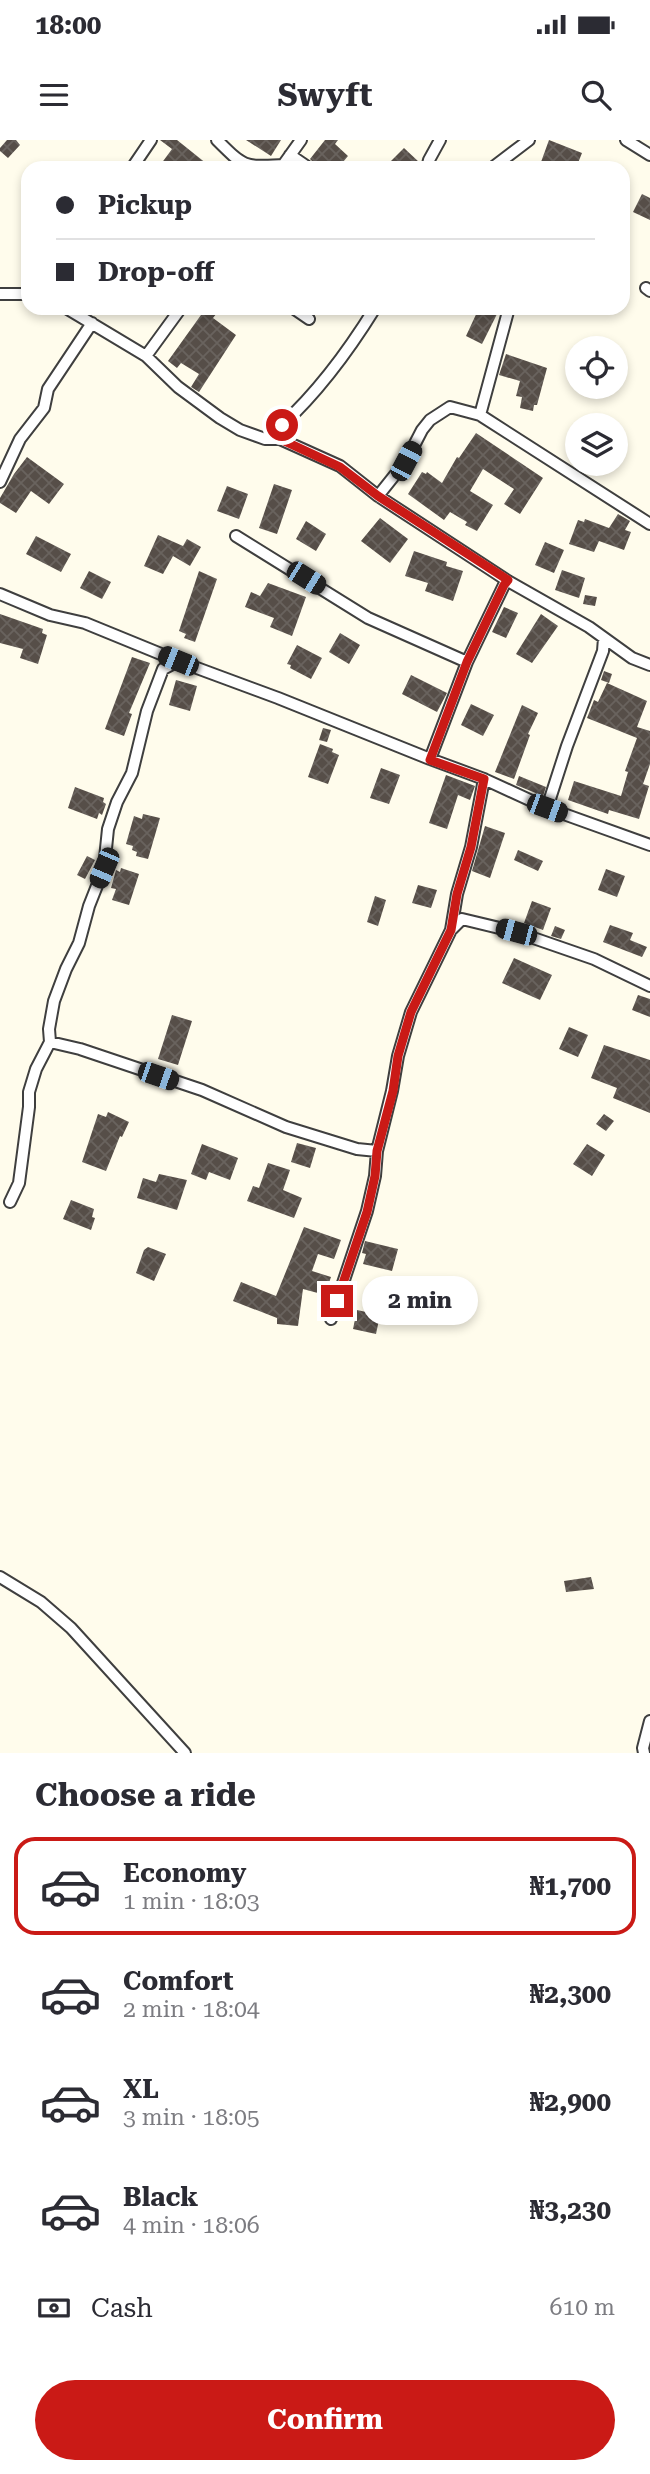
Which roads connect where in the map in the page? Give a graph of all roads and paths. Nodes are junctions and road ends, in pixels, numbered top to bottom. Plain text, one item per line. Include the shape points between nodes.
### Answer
1 (151, 140) edge
2 (217, 140) edge
3 (301, 140) edge
4 (440, 140) edge
5 (529, 140) edge
6 (626, 140) edge
7 (290, 155) junction
8 (650, 155) edge
9 (137, 161) edge
10 (238, 161) edge
11 (286, 161) edge
12 (299, 161) edge
13 (429, 161) edge
14 (501, 161) edge
15 (0, 294) edge
16 (21, 294) edge
17 (78, 315) edge
18 (176, 315) edge
19 (302, 315) edge
20 (370, 315) edge
21 (507, 315) edge
22 (309, 320) dead end
23 (92, 323) junction
24 (146, 356) junction
25 (481, 415) junction
26 (280, 439) junction
27 (0, 482) edge
28 (378, 496) junction
29 (650, 524) edge
30 (236, 536) dead end
31 (508, 580) junction
32 (0, 594) edge
33 (604, 638) junction
34 (178, 661) junction
35 (467, 662) junction
36 (650, 666) edge
37 (430, 760) junction
38 (484, 779) junction
39 (547, 808) junction
40 (650, 845) edge
41 (451, 930) junction
42 (650, 986) edge
43 (50, 1042) junction
44 (377, 1151) junction
45 (10, 1202) dead end
46 (331, 1319) dead end
47 (0, 1577) edge
48 (650, 1721) edge
49 (185, 1753) edge
50 (644, 1753) edge

1 - 9 street
2 - 10 street
3 - 7 street
4 - 13 street
5 - 14 street
6 - 8 street
7 - 11 street
7 - 12 street
15 - 16 street
17 - 23 street
18 - 24 street
19 - 22 street
20 - 26 street via 326,378 282,425
21 - 25 street
23 - 24 street
23 - 27 street via 48,389 44,408 20,439
24 - 26 street via 220,418 265,439
25 - 28 street via 450,407 430,420
25 - 29 street
26 - 28 street via 340,467
28 - 31 street
30 - 35 street via 368,618
31 - 33 street
31 - 35 street
32 - 34 street
33 - 36 street
33 - 39 street
34 - 37 street
34 - 43 street via 163,669 147,711 132,773 108,829 104,868 54,1002
35 - 37 street
37 - 38 street
38 - 39 street
38 - 41 street
39 - 40 street
41 - 42 street via 462,919 516,932 594,959
41 - 44 street via 411,1012
43 - 44 street via 202,1090 286,1127
43 - 45 street via 29,1092 19,1183
44 - 46 street via 367,1212
47 - 49 street via 41,1602 71,1628
48 - 50 street

